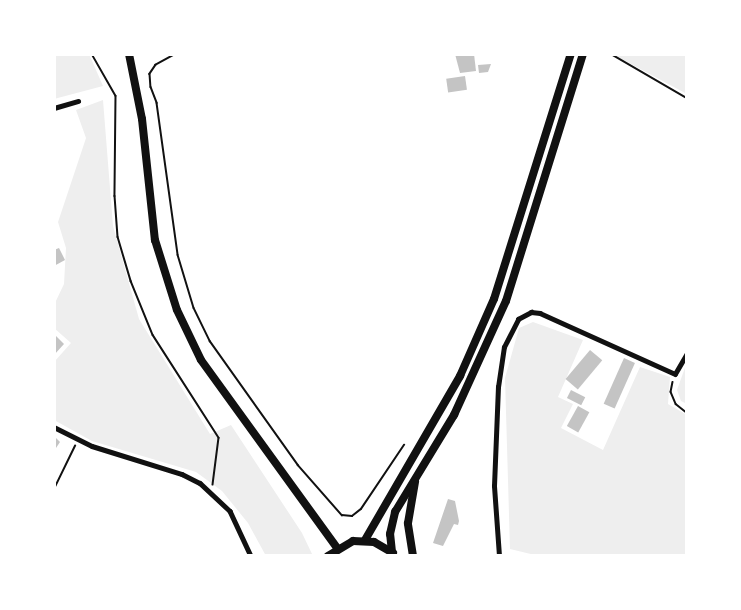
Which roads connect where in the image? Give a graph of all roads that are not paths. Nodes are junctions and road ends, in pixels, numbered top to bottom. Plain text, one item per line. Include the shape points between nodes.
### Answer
1 (129, 54) edge
2 (571, 54) edge
3 (584, 54) edge
4 (78, 101) dead end
5 (54, 108) edge
6 (687, 353) edge
7 (54, 427) edge
8 (416, 478) junction
9 (365, 540) junction
10 (337, 548) junction
11 (394, 554) edge
12 (251, 556) edge
13 (328, 556) edge
14 (413, 556) edge
15 (500, 556) edge

1 - 10 main road via 142,119 155,240 177,310 208,369
2 - 9 main road via 494,299 456,384
3 - 8 main road via 506,301 454,415
4 - 5 street
6 - 15 street via 675,374 540,313 531,312 518,319 504,347 498,387 494,486
7 - 12 street via 78,440 182,474 212,492 235,520
8 - 11 main road via 391,524
8 - 14 main road via 408,523
9 - 10 main road
9 - 11 main road
10 - 13 main road

